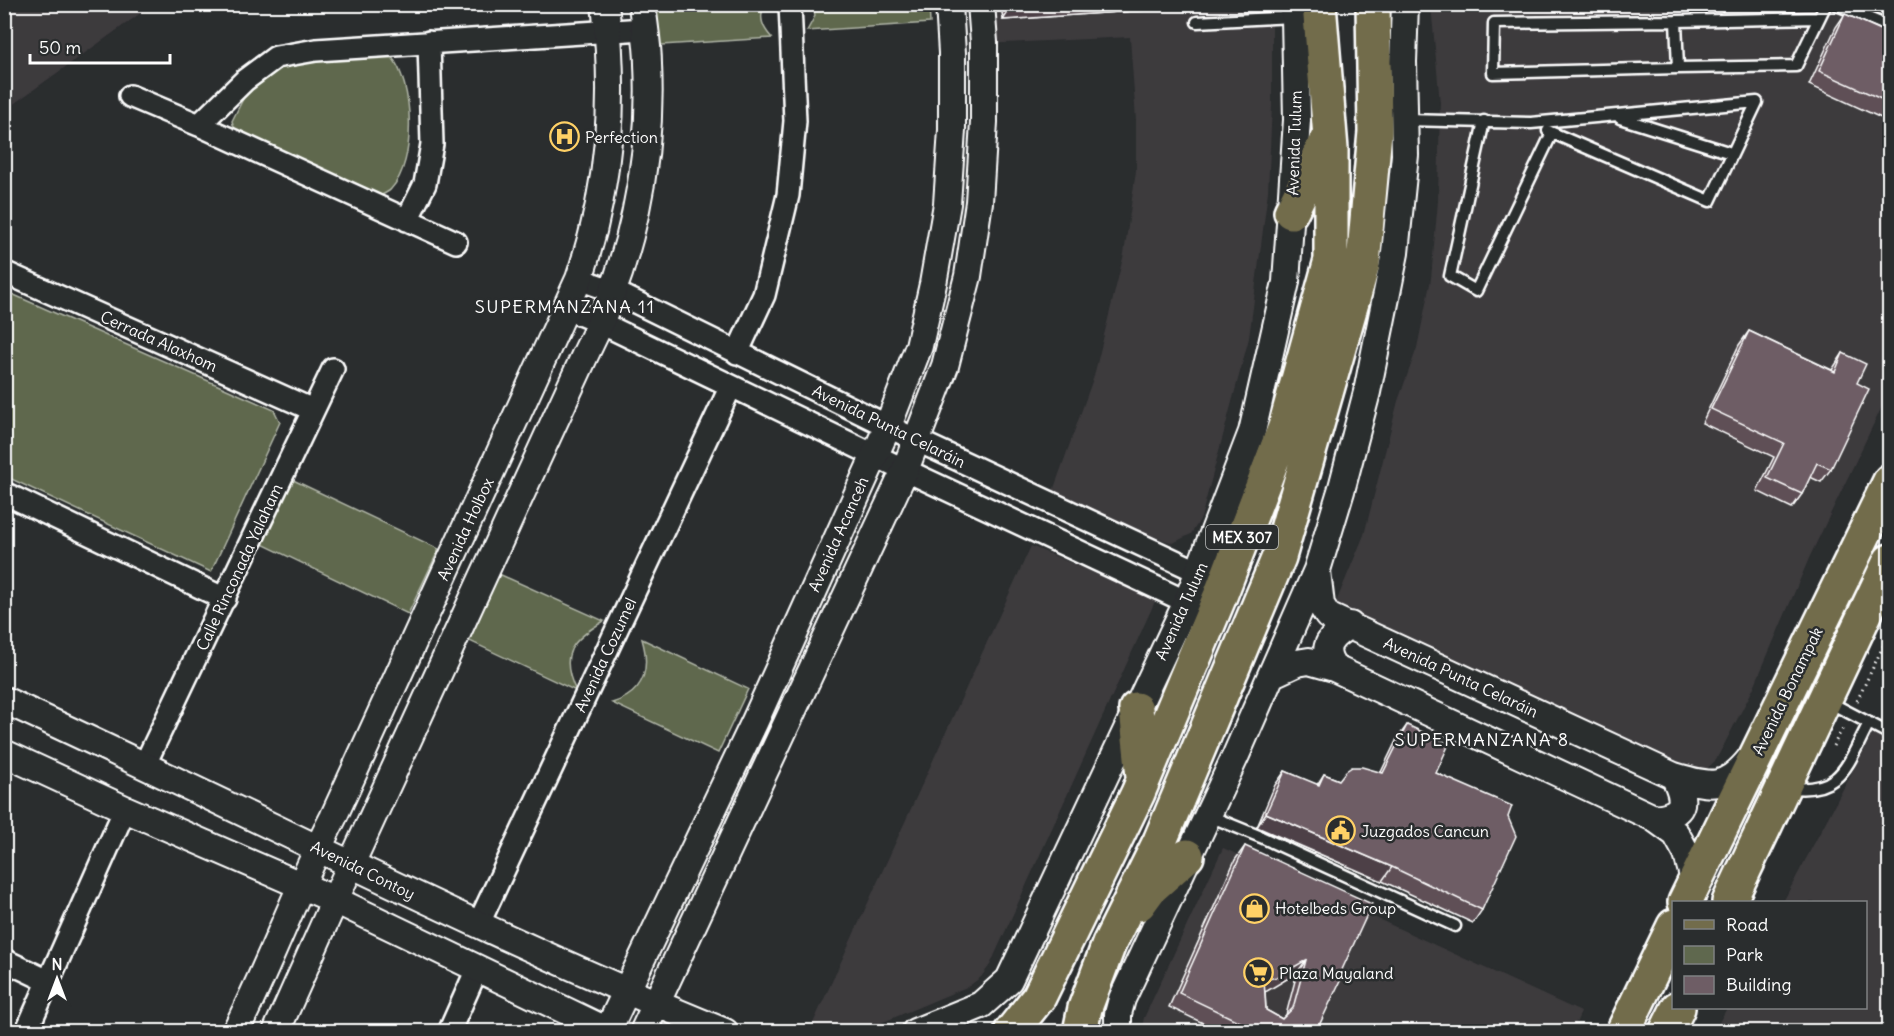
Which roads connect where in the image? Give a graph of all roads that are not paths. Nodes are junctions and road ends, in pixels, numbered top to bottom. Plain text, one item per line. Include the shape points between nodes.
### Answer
1 (605, 4) edge
2 (790, 4) edge
3 (949, 4) edge
4 (981, 4) edge
5 (1373, 4) edge
6 (1405, 4) edge
7 (1826, 4) edge
8 (1835, 4) edge
9 (1302, 9) edge
10 (643, 16) edge
11 (1819, 18) junction
12 (1676, 21) junction
13 (1197, 22) dead end
14 (1890, 27) edge
15 (608, 31) junction
16 (429, 42) junction
17 (1678, 68) junction
18 (130, 96) dead end
19 (1614, 116) junction
20 (1405, 120) junction
21 (1484, 121) junction
22 (1531, 123) junction
23 (199, 125) junction
24 (1330, 132) junction
25 (1552, 132) junction
26 (1731, 153) junction
27 (1291, 212) junction
28 (407, 220) junction
29 (456, 242) dead end
30 (4, 272) edge
31 (579, 279) junction
32 (613, 291) junction
33 (567, 309) junction
34 (602, 323) junction
35 (737, 353) junction
36 (333, 369) dead end
37 (732, 386) junction
38 (314, 410) junction
39 (888, 426) junction
40 (916, 441) junction
41 (874, 455) junction
42 (905, 470) junction
43 (1890, 481) edge
44 (4, 493) edge
45 (1890, 561) edge
46 (1317, 570) junction
47 (1199, 572) junction
48 (225, 599) junction
49 (1187, 602) junction
50 (1350, 625) junction
51 (1334, 668) junction
52 (1271, 675) junction
53 (4, 700) edge
54 (1824, 700) junction
55 (1137, 709) junction
56 (1869, 723) junction
57 (1890, 734) edge
58 (1760, 747) junction
59 (4, 753) edge
60 (145, 765) junction
61 (1674, 776) junction
62 (1143, 780) junction
63 (1783, 787) junction
64 (125, 809) junction
65 (1207, 815) junction
66 (1653, 819) junction
67 (318, 848) junction
68 (1187, 856) junction
69 (351, 864) junction
70 (301, 885) junction
71 (335, 900) junction
72 (1685, 901) edge
73 (1685, 901) edge
74 (1730, 901) edge
75 (478, 925) junction
76 (1455, 926) dead end
77 (1672, 930) edge
78 (1109, 944) junction
79 (4, 960) edge
80 (478, 967) junction
81 (48, 981) junction
82 (627, 990) junction
83 (657, 1004) junction
84 (1678, 1009) edge
85 (608, 1031) edge
86 (26, 1032) edge
87 (235, 1032) edge
88 (276, 1032) edge
89 (449, 1032) edge
90 (643, 1032) edge
91 (725, 1032) edge
92 (915, 1032) edge
93 (1011, 1032) edge
94 (1080, 1032) edge
95 (1118, 1032) edge
96 (1623, 1032) edge
97 (1666, 1032) edge

1 - 15 street, Avenida Holbox
2 - 35 street via 795,121 788,195 764,295
3 - 39 street, Avenida Acanceh via 952,130 947,204 919,346
4 - 40 street, Avenida Acanceh via 984,122 979,202 968,276 945,366
5 - 78 main road, MEX 307 via 1375,132 1363,264 1279,556 1169,821
6 - 20 street
7 - 11 lane
8 - 14 lane
9 - 13 lane
9 - 24 main road, Avenida Tulum / MEX 307
9 - 27 street, Avenida Tulum
10 - 15 street
10 - 32 street via 648,63 647,136 637,205
11 - 12 lane
11 - 17 lane via 1796,66
12 - 17 lane
12 - 17 lane via 1494,23 1493,73
15 - 16 street
15 - 31 street, Avenida Holbox via 609,141 600,207
16 - 23 street via 316,50 276,57 244,80
16 - 28 street via 432,144 425,184
18 - 23 street
19 - 22 lane
19 - 26 lane
19 - 26 lane via 1756,102
20 - 21 lane
20 - 46 street via 1393,265 1368,392
21 - 22 lane
21 - 25 lane via 1450,276 1476,291
22 - 25 lane
23 - 28 street
24 - 27 main road
24 - 62 main road, Avenida Tulum / MEX 307 via 1331,260 1285,427
25 - 26 lane via 1710,201
27 - 47 street, Avenida Tulum via 1286,282 1252,432
28 - 29 street
30 - 38 street, Cerrada Alaxhom
31 - 32 street, Avenida Punta Celaráin
31 - 33 street, Avenida Holbox
32 - 34 street
32 - 35 street, Avenida Punta Celaráin
33 - 34 street, Avenida Punta Celaráin
33 - 67 street, Avenida Holbox
34 - 37 street, Avenida Punta Celaráin
34 - 69 street
35 - 39 street, Avenida Punta Celaráin
36 - 38 street, Calle Rinconada Yalaham
37 - 41 street, Avenida Punta Celaráin
37 - 75 street, Avenida Cozumel
38 - 48 street, Calle Rinconada Yalaham
39 - 40 street, Avenida Punta Celaráin
39 - 41 street, Avenida Acanceh
40 - 42 street, Avenida Acanceh
40 - 47 street, Avenida Punta Celaráin
41 - 42 street, Avenida Punta Celaráin
41 - 82 street, Avenida Acanceh via 755,721
42 - 49 street, Avenida Punta Celaráin
42 - 83 street, Avenida Acanceh
43 - 58 main road, Avenida Bonampak
44 - 48 street
45 - 54 main road
46 - 50 street, Avenida Punta Celaráin via 1321,605 1328,616
46 - 52 street
47 - 49 street, Avenida Tulum
48 - 60 street, Calle Rinconada Yalaham
49 - 55 street, Avenida Tulum
50 - 51 street via 1334,634 1328,644 1327,659
50 - 61 street, Avenida Punta Celaráin
51 - 52 street via 1309,661
51 - 66 street
52 - 65 street
53 - 60 street, Avenida Contoy
54 - 56 lane
54 - 63 main road
55 - 62 main road
55 - 92 street, Avenida Tulum via 1008,981 981,1005
56 - 57 lane
56 - 63 lane via 1840,775 1820,788
58 - 61 street, Avenida Punta Celaráin via 1737,776 1721,783 1700,784
58 - 72 main road, Avenida Bonampak
59 - 64 street
60 - 67 street, Avenida Contoy
61 - 66 street via 1683,793 1680,806 1670,817
62 - 93 main road, Avenida Tulum / MEX 307 via 1040,997
63 - 74 main road
64 - 70 street
64 - 81 street
65 - 68 street
65 - 76 lane
66 - 73 street via 1676,834 1687,854 1693,876
67 - 69 street, Avenida Contoy
67 - 70 street, Avenida Holbox
68 - 78 main road via 1150,890
68 - 95 street via 1122,999
69 - 71 street
69 - 75 street, Avenida Contoy
70 - 71 street
70 - 87 street, Avenida Holbox
71 - 80 street
71 - 88 street
75 - 82 street, Avenida Contoy
77 - 96 main road
78 - 94 main road, MEX 307
79 - 81 street
80 - 85 street
80 - 89 street
81 - 86 street
82 - 83 street, Avenida Contoy
82 - 85 street, Avenida Acanceh
83 - 90 street, Avenida Acanceh
83 - 91 street, Avenida Contoy
84 - 97 main road

